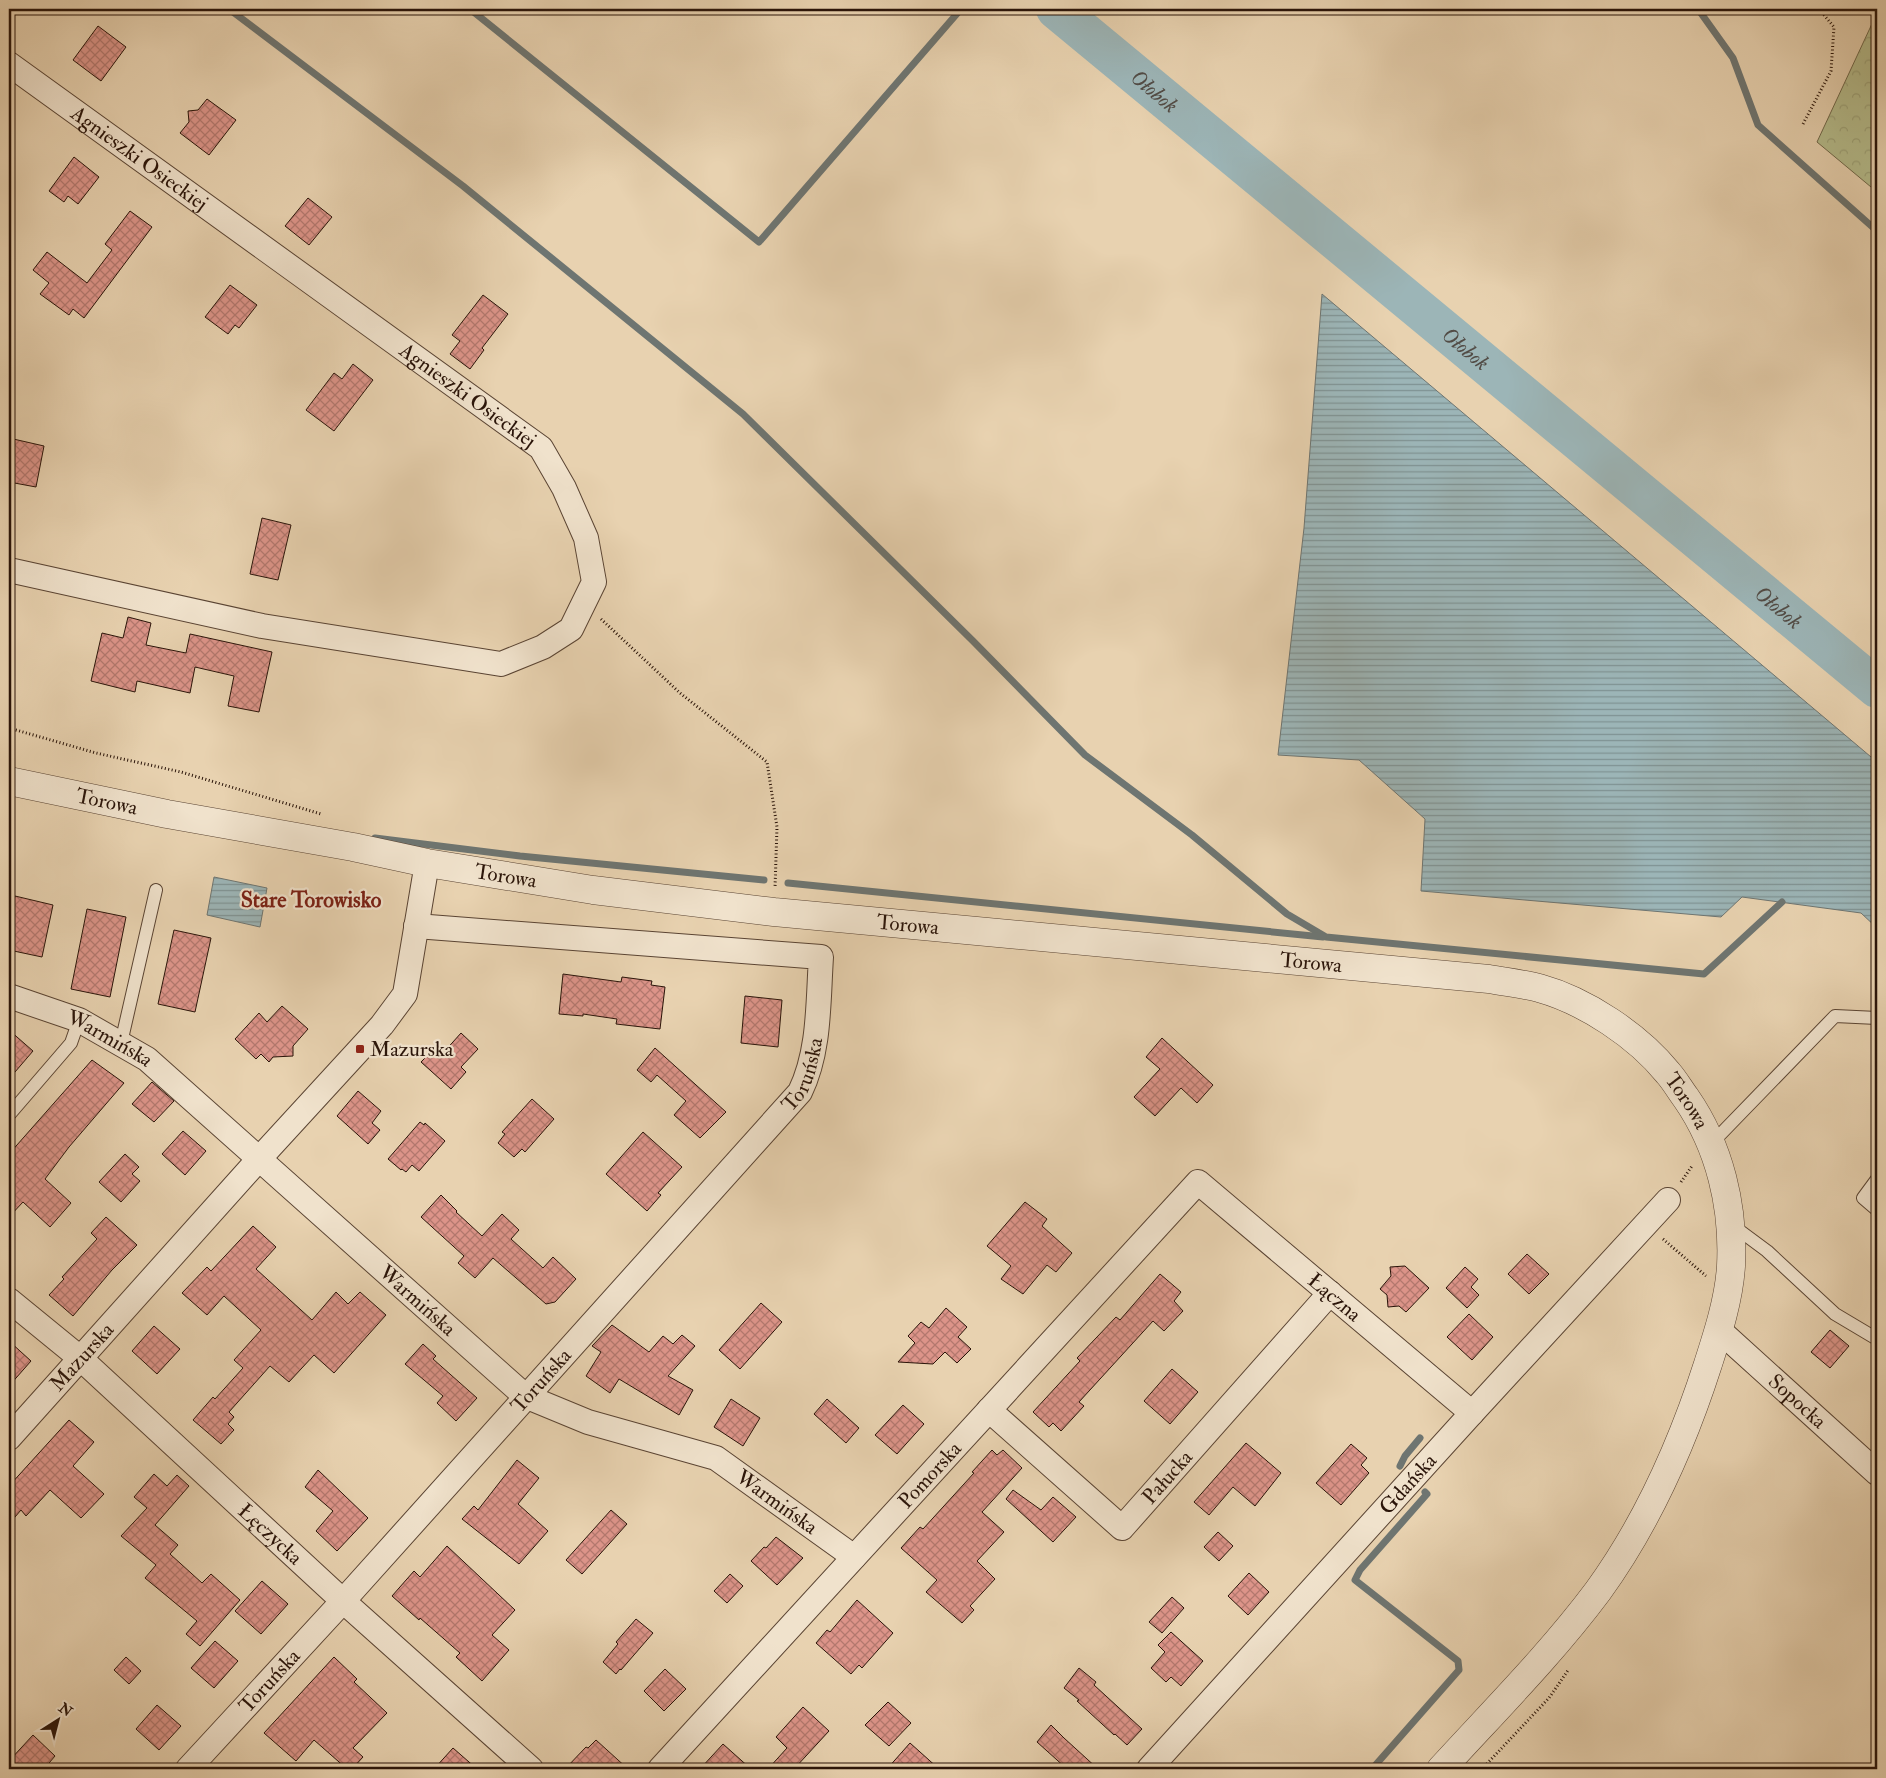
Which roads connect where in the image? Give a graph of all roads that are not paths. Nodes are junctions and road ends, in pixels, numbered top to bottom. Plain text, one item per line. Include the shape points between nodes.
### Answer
1 (9, 64) edge
2 (9, 570) edge
3 (9, 780) edge
4 (427, 863) junction
5 (156, 890) dead end
6 (416, 926) junction
7 (9, 996) edge
8 (1877, 1018) edge
9 (79, 1020) junction
10 (121, 1043) junction
11 (9, 1116) edge
12 (1711, 1144) junction
13 (260, 1159) junction
14 (1877, 1180) edge
15 (1198, 1182) joint
16 (1668, 1200) dead end
17 (1877, 1210) edge
18 (1730, 1223) junction
19 (1330, 1293) junction
20 (9, 1300) edge
21 (1719, 1330) junction
22 (1877, 1339) edge
23 (80, 1358) junction
24 (525, 1396) junction
25 (989, 1410) junction
26 (1472, 1413) junction
27 (9, 1438) edge
28 (1877, 1473) edge
29 (854, 1557) junction
30 (343, 1601) junction
31 (188, 1769) edge
32 (532, 1769) edge
33 (660, 1769) edge
34 (1149, 1769) edge
35 (1440, 1769) edge

1 - 2 street, Agnieszki Osieckiej via 542,448 586,538 594,582 571,629 543,647 501,664 262,626
3 - 4 street, Torowa via 167,814
4 - 6 street, Mazurska
4 - 12 street, Torowa via 593,890 774,912 1489,979 1540,988 1620,1028 1647,1051 1668,1073 1694,1110
5 - 10 lane
6 - 13 street, Mazurska via 405,994 382,1025
6 - 24 street, Toruńska via 821,957 816,1038 808,1076 800,1092
7 - 9 street, Warmińska
8 - 12 lane via 1835,1016
9 - 10 street, Warmińska
9 - 11 lane via 71,1043
10 - 13 street, Warmińska via 147,1059
12 - 18 street, Torowa via 1724,1178
13 - 23 street, Mazurska
13 - 24 street, Warmińska
14 - 17 lane via 1863,1198
15 - 19 street, Łączna
15 - 25 street, Pomorska
16 - 26 street, Gdańska
18 - 21 street, Torowa via 1731,1267
18 - 22 lane via 1767,1251 1835,1314
19 - 25 street, Pałucka via 1122,1528
19 - 26 street, Łączna
20 - 23 street, Łęczycka
21 - 28 street, Sopocka
21 - 35 street, Torowa via 1684,1437 1617,1563 1566,1630
23 - 27 street, Mazurska
23 - 30 street, Łęczycka
24 - 29 street, Warmińska via 588,1422 716,1458
24 - 30 street, Toruńska
25 - 29 street, Pomorska
26 - 34 street, Gdańska
29 - 33 street, Pomorska
30 - 31 street, Toruńska
30 - 32 street, Łęczycka

